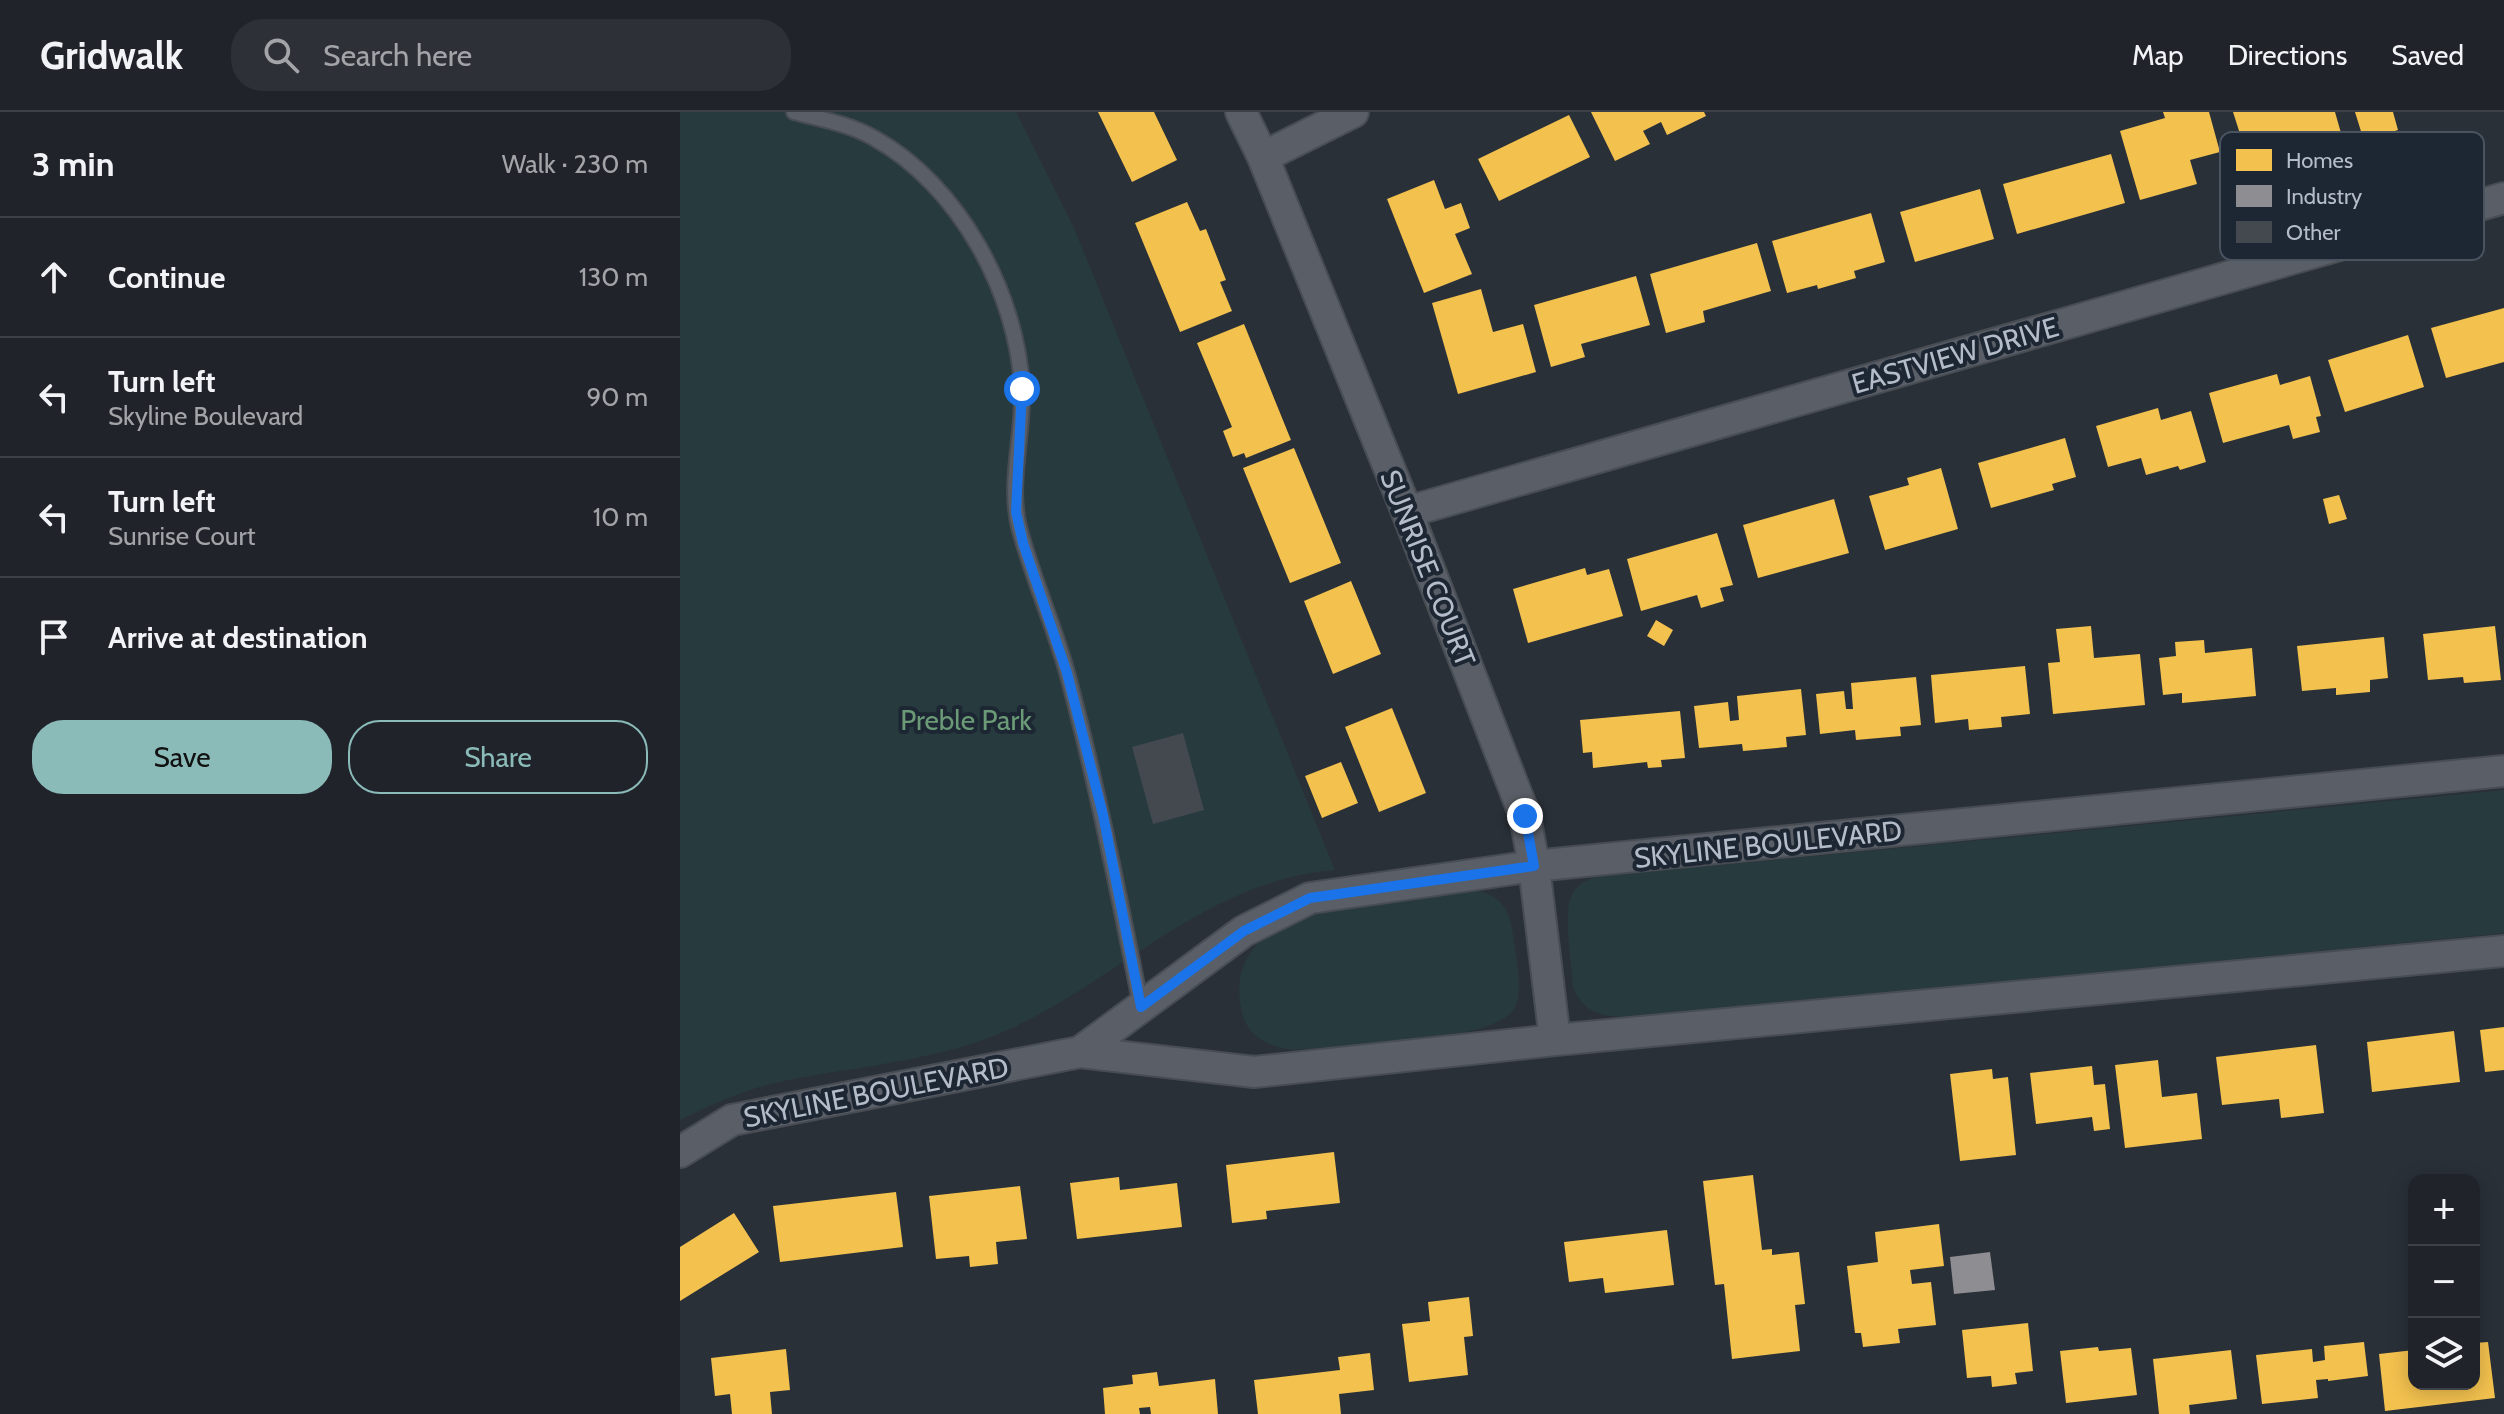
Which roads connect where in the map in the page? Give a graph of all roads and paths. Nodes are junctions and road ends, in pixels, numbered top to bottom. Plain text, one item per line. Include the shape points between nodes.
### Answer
1 (794, 112) edge
2 (1241, 112) edge
3 (1353, 112) edge
4 (1263, 157) junction
5 (2504, 198) edge
6 (2484, 204) edge
7 (2287, 260) edge
8 (1407, 512) junction
9 (2504, 771) edge
10 (1534, 866) junction
11 (2504, 951) edge
12 (1141, 1007) junction
13 (1555, 1040) junction
14 (1080, 1052) junction
15 (680, 1152) edge

1 - 12 lane via 872,136 916,167 960,218 1004,304 1022,389 1016,512 1067,673 1103,815
2 - 4 street, SUNRISE COURT
3 - 4 street
4 - 8 street, SUNRISE COURT
5 - 6 street, EASTVIEW DRIVE
7 - 8 street, EASTVIEW DRIVE
8 - 10 street, SUNRISE COURT via 1525,816
9 - 10 street, SKYLINE BOULEVARD
10 - 12 street, SKYLINE BOULEVARD via 1310,898 1244,931
10 - 13 street, SUNRISE COURT
11 - 13 street, SKYLINE BOULEVARD
12 - 14 street, SKYLINE BOULEVARD
13 - 14 street, SKYLINE BOULEVARD via 1254,1072
14 - 15 street, SKYLINE BOULEVARD via 732,1120

